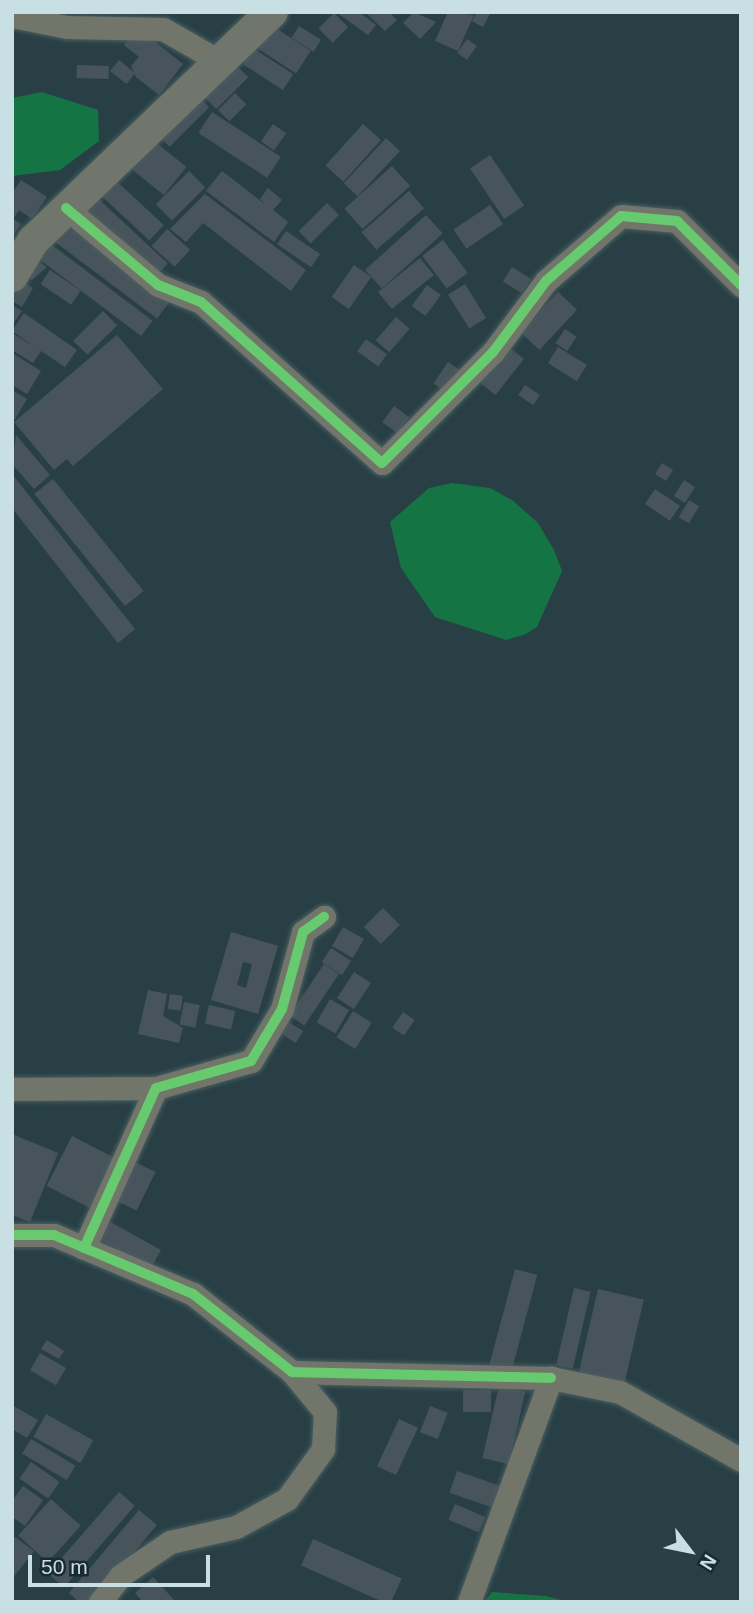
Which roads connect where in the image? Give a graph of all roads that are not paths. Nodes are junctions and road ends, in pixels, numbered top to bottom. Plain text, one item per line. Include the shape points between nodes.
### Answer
1 (264, 14) edge
2 (12, 16) edge
3 (219, 61) junction
4 (66, 208) junction
5 (17, 260) edge
6 (741, 285) edge
7 (324, 917) dead end
8 (156, 1088) junction
9 (12, 1089) edge
10 (12, 1235) edge
11 (85, 1248) junction
12 (292, 1372) junction
13 (551, 1378) junction
14 (741, 1460) edge
15 (100, 1602) edge
16 (469, 1602) edge

1 - 3 street
2 - 3 street via 67,27 163,29
3 - 4 street
4 - 5 street
4 - 6 street via 158,285 201,302 382,463 493,352 546,281 621,216 677,221
7 - 8 street via 303,932 282,1009 251,1061
8 - 9 street
8 - 11 street
10 - 11 street via 54,1235
11 - 12 street via 193,1294
12 - 13 street
12 - 15 street via 324,1412 323,1449 287,1499 236,1527 170,1542 120,1576
13 - 14 street via 620,1392
13 - 16 street

